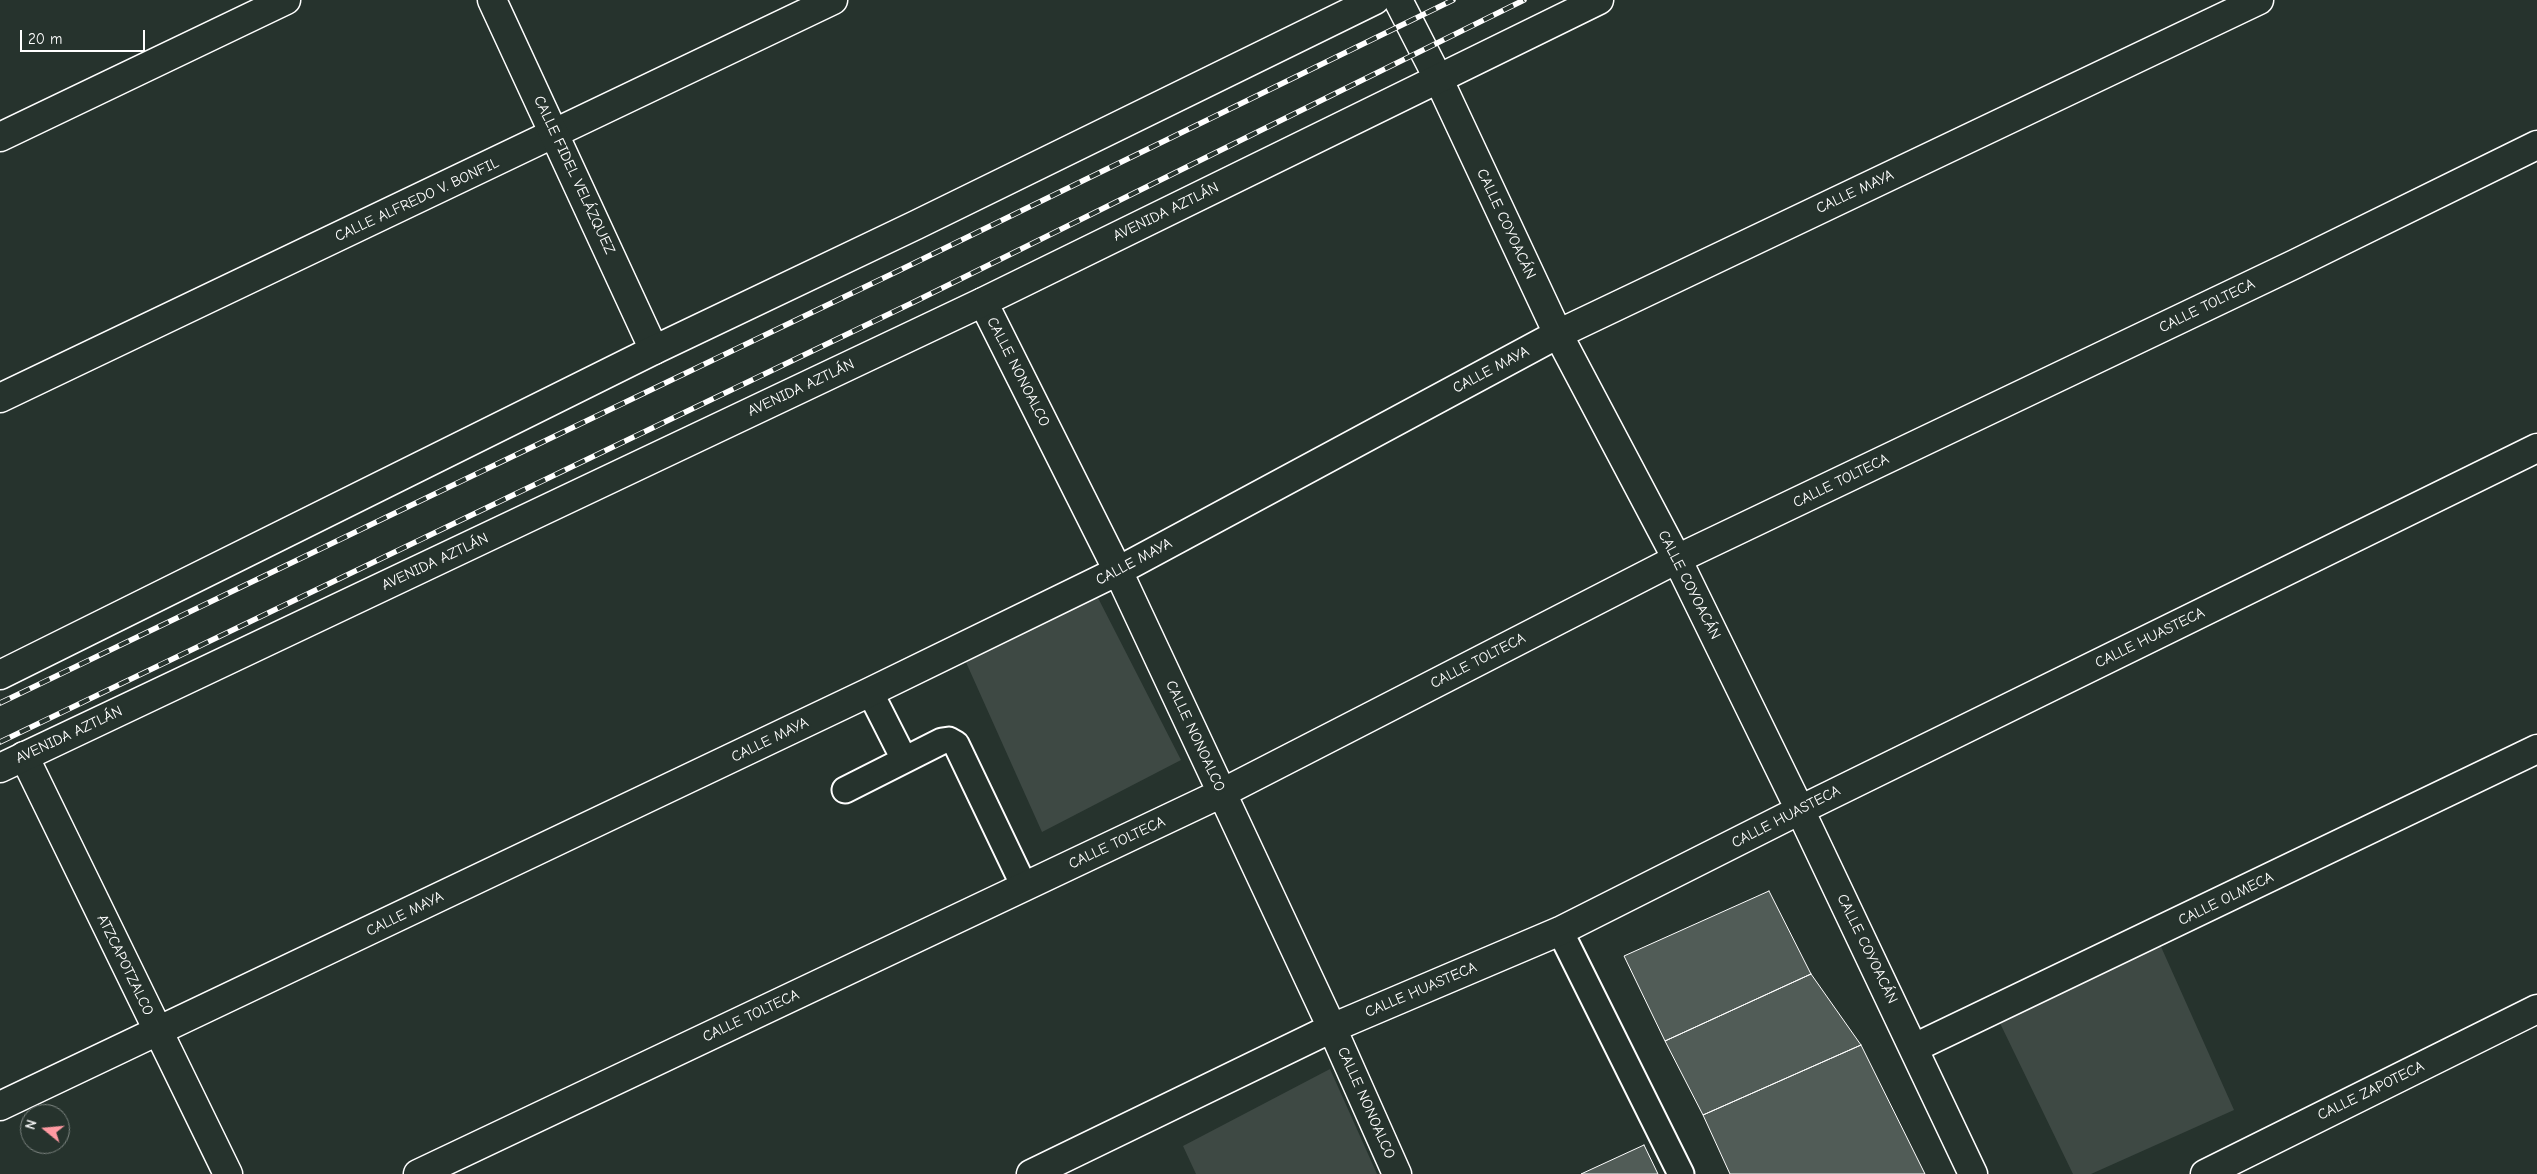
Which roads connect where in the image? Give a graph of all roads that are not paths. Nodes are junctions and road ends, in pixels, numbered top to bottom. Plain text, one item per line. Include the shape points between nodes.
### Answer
1 (286, 0) edge
2 (492, 0) edge
3 (832, 0) edge
4 (1376, 0) edge
5 (1398, 0) edge
6 (1599, 0) edge
7 (2259, 0) edge
8 (1438, 78) junction
9 (556, 134) junction
10 (0, 137) edge
11 (2537, 145) edge
12 (983, 302) junction
13 (1558, 334) junction
14 (654, 350) junction
15 (0, 398) edge
16 (2537, 448) edge
17 (1677, 559) junction
18 (1118, 571) junction
19 (0, 676) edge
20 (870, 692) junction
21 (2537, 749) edge
22 (24, 756) junction
23 (904, 759) junction
24 (0, 768) edge
25 (845, 790) dead end
26 (1222, 793) junction
27 (1800, 810) junction
28 (1024, 886) junction
29 (1560, 931) junction
30 (2537, 1009) edge
31 (1332, 1028) junction
32 (157, 1032) junction
33 (1914, 1048) junction
34 (0, 1106) edge
35 (228, 1174) edge
36 (418, 1174) edge
37 (1030, 1174) edge
38 (1397, 1174) edge
39 (1681, 1174) edge
40 (1973, 1174) edge
41 (2205, 1174) edge

1 - 10 street
2 - 9 street, CALLE FIDEL VELÁZQUEZ
3 - 9 street, CALLE ALFREDO V. BONFIL
4 - 14 street
5 - 8 street, CALLE COYOACÁN
6 - 8 street, AVENIDA AZTLÁN
7 - 13 street, CALLE MAYA
8 - 12 street, AVENIDA AZTLÁN
8 - 13 street, CALLE COYOACÁN
9 - 14 street, CALLE FIDEL VELÁZQUEZ
9 - 15 street, CALLE ALFREDO V. BONFIL
11 - 17 street, CALLE TOLTECA via 2296,264
12 - 18 street, CALLE NONOALCO
12 - 22 street, AVENIDA AZTLÁN
13 - 17 street, CALLE COYOACÁN
13 - 18 street, CALLE MAYA
14 - 19 street
16 - 27 street, CALLE HUASTECA
17 - 26 street, CALLE TOLTECA
17 - 27 street, CALLE COYOACÁN
18 - 20 street, CALLE MAYA
18 - 26 street, CALLE NONOALCO
20 - 23 lane
20 - 32 street, CALLE MAYA
21 - 33 street, CALLE OLMECA
22 - 24 street, AVENIDA AZTLÁN
22 - 32 street, ATZCAPOTZALCO
23 - 25 lane
23 - 28 lane via 948,740 956,744
26 - 28 street, CALLE TOLTECA
26 - 31 street, CALLE NONOALCO
27 - 29 street, CALLE HUASTECA
27 - 33 street, CALLE COYOACÁN
28 - 36 street, CALLE TOLTECA
29 - 31 street, CALLE HUASTECA
29 - 39 lane
30 - 41 street, CALLE ZAPOTECA
31 - 37 street, CALLE HUASTECA
31 - 38 street, CALLE NONOALCO
32 - 34 street, CALLE MAYA
32 - 35 street, ATZCAPOTZALCO
33 - 40 street, CALLE COYOACÁN

